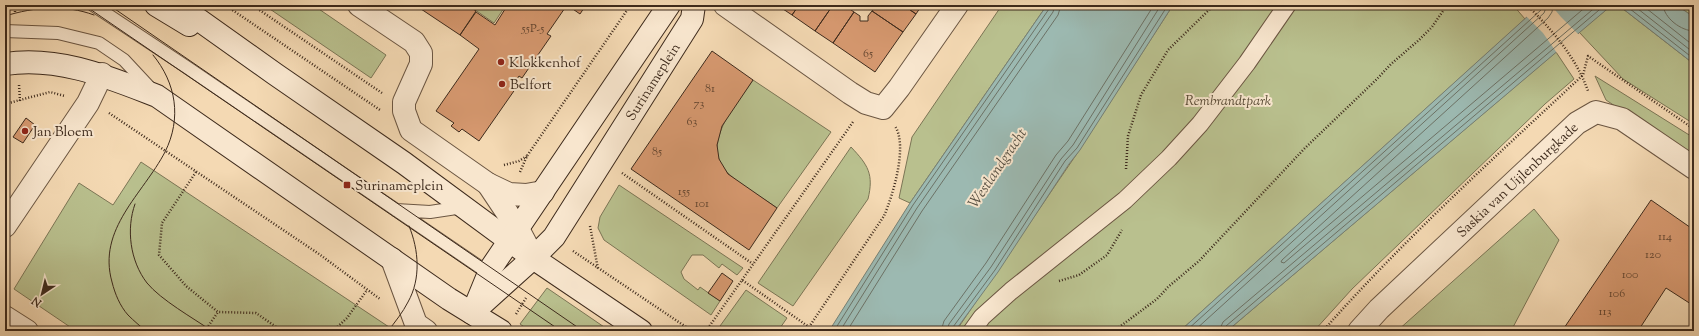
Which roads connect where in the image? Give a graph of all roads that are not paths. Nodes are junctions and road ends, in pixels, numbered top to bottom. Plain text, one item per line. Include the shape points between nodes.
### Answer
1 (93, 5) edge
2 (156, 5) edge
3 (178, 5) edge
4 (359, 5) edge
5 (669, 5) edge
6 (694, 5) edge
7 (725, 5) edge
8 (957, 5) edge
9 (1287, 5) edge
10 (5, 31) edge
11 (5, 64) edge
12 (102, 74) junction
13 (275, 74) junction
14 (157, 96) junction
15 (1694, 168) edge
16 (488, 184) junction
17 (544, 192) junction
18 (464, 207) junction
19 (395, 209) junction
20 (5, 226) edge
21 (514, 235) junction
22 (533, 258) junction
23 (392, 259) junction
24 (497, 279) junction
25 (472, 313) junction
26 (5, 317) edge
27 (27, 331) edge
28 (426, 331) edge
29 (501, 331) edge
30 (641, 331) edge
31 (972, 331) edge
32 (1359, 331) edge

1 - 19 lane
2 - 13 main road
3 - 13 main road
4 - 16 main road via 414,42 421,53 421,64 404,102 404,111 411,130
5 - 17 main road, Surinameplein
6 - 22 main road, Surinameplein via 692,18 603,161 554,237
7 - 8 main road via 850,93 875,105 899,88
9 - 31 street via 1200,124 1169,158 1126,200 1011,291 982,317
10 - 14 lane via 58,33 99,43 124,60
11 - 12 main road via 40,62
12 - 14 main road
12 - 20 main road via 88,102
13 - 18 main road
14 - 23 main road
15 - 32 main road, Saskia van Uijlenburgkade via 1622,119 1596,112 1577,123 1379,309
16 - 17 main road via 509,194 526,196
16 - 21 main road
17 - 21 main road, Surinameplein
18 - 19 lane via 430,212
18 - 21 main road
19 - 24 lane
21 - 22 main road
21 - 24 main road, Surinameplein
22 - 24 main road, Surinameplein
22 - 30 main road
23 - 25 main road
23 - 28 main road via 416,324
24 - 25 main road, Surinameplein
25 - 29 main road
26 - 27 main road

